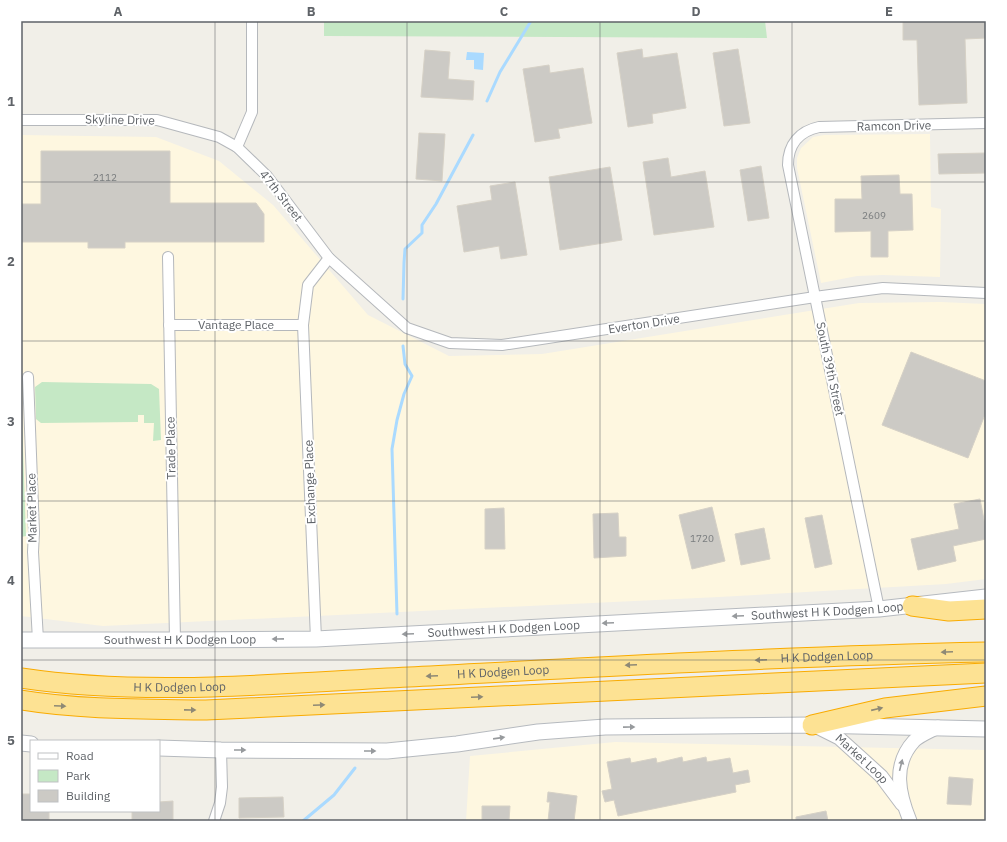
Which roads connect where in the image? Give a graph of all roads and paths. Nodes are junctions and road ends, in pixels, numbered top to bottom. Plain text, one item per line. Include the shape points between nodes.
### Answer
1 (252, 21) edge
2 (21, 120) edge
3 (986, 123) edge
4 (803, 133) joint
5 (237, 147) junction
6 (168, 257) dead end
7 (329, 258) junction
8 (986, 293) edge
9 (815, 297) junction
10 (169, 325) junction
11 (303, 325) junction
12 (28, 377) dead end
13 (986, 597) edge
14 (912, 606) junction
15 (879, 609) junction
16 (986, 609) edge
17 (316, 638) junction
18 (21, 640) edge
19 (38, 640) junction
20 (175, 640) junction
21 (986, 652) edge
22 (986, 673) edge
23 (21, 678) edge
24 (986, 696) edge
25 (21, 700) edge
26 (812, 724) junction
27 (938, 727) junction
28 (986, 729) edge
29 (160, 748) edge
30 (221, 750) junction
31 (902, 804) junction
32 (214, 821) edge
33 (910, 821) edge

1 - 5 street via 252,112
2 - 5 street, Skyline Drive via 157,120 219,137
3 - 4 street, Ramcon Drive via 819,127
4 - 9 street, South 39th Street via 793,145 788,165
5 - 7 street, 47th Street via 268,176
6 - 10 street, Trade Place
7 - 9 street, Everton Drive via 407,328 450,343 502,345
7 - 11 street via 308,285
8 - 9 street, Everton Drive via 883,288
9 - 15 street, South 39th Street
10 - 11 street, Vantage Place
10 - 20 street, Trade Place
11 - 17 street, Exchange Place
12 - 19 street, Market Place
13 - 14 main road, Southwest H K Dodgen Loop
14 - 15 main road, Southwest H K Dodgen Loop
14 - 16 highway via 949,611
15 -> 17 main road, Southwest H K Dodgen Loop
17 -> 20 main road, Southwest H K Dodgen Loop
18 - 19 main road, Southwest H K Dodgen Loop
19 - 20 main road, Southwest H K Dodgen Loop
21 -> 23 highway, H K Dodgen Loop via 665,664 206,687 117,687
25 -> 22 highway, H K Dodgen Loop via 51,705 206,710
26 -> 24 highway via 885,708
26 - 27 main road
30 -> 26 main road via 387,751 538,732 605,727
26 - 31 street, Market Loop via 839,738 881,776
27 - 28 main road
31 -> 27 street, Market Loop via 898,778 904,757 914,741
29 - 30 main road
30 - 32 street via 222,787
31 - 33 street, Market Loop

